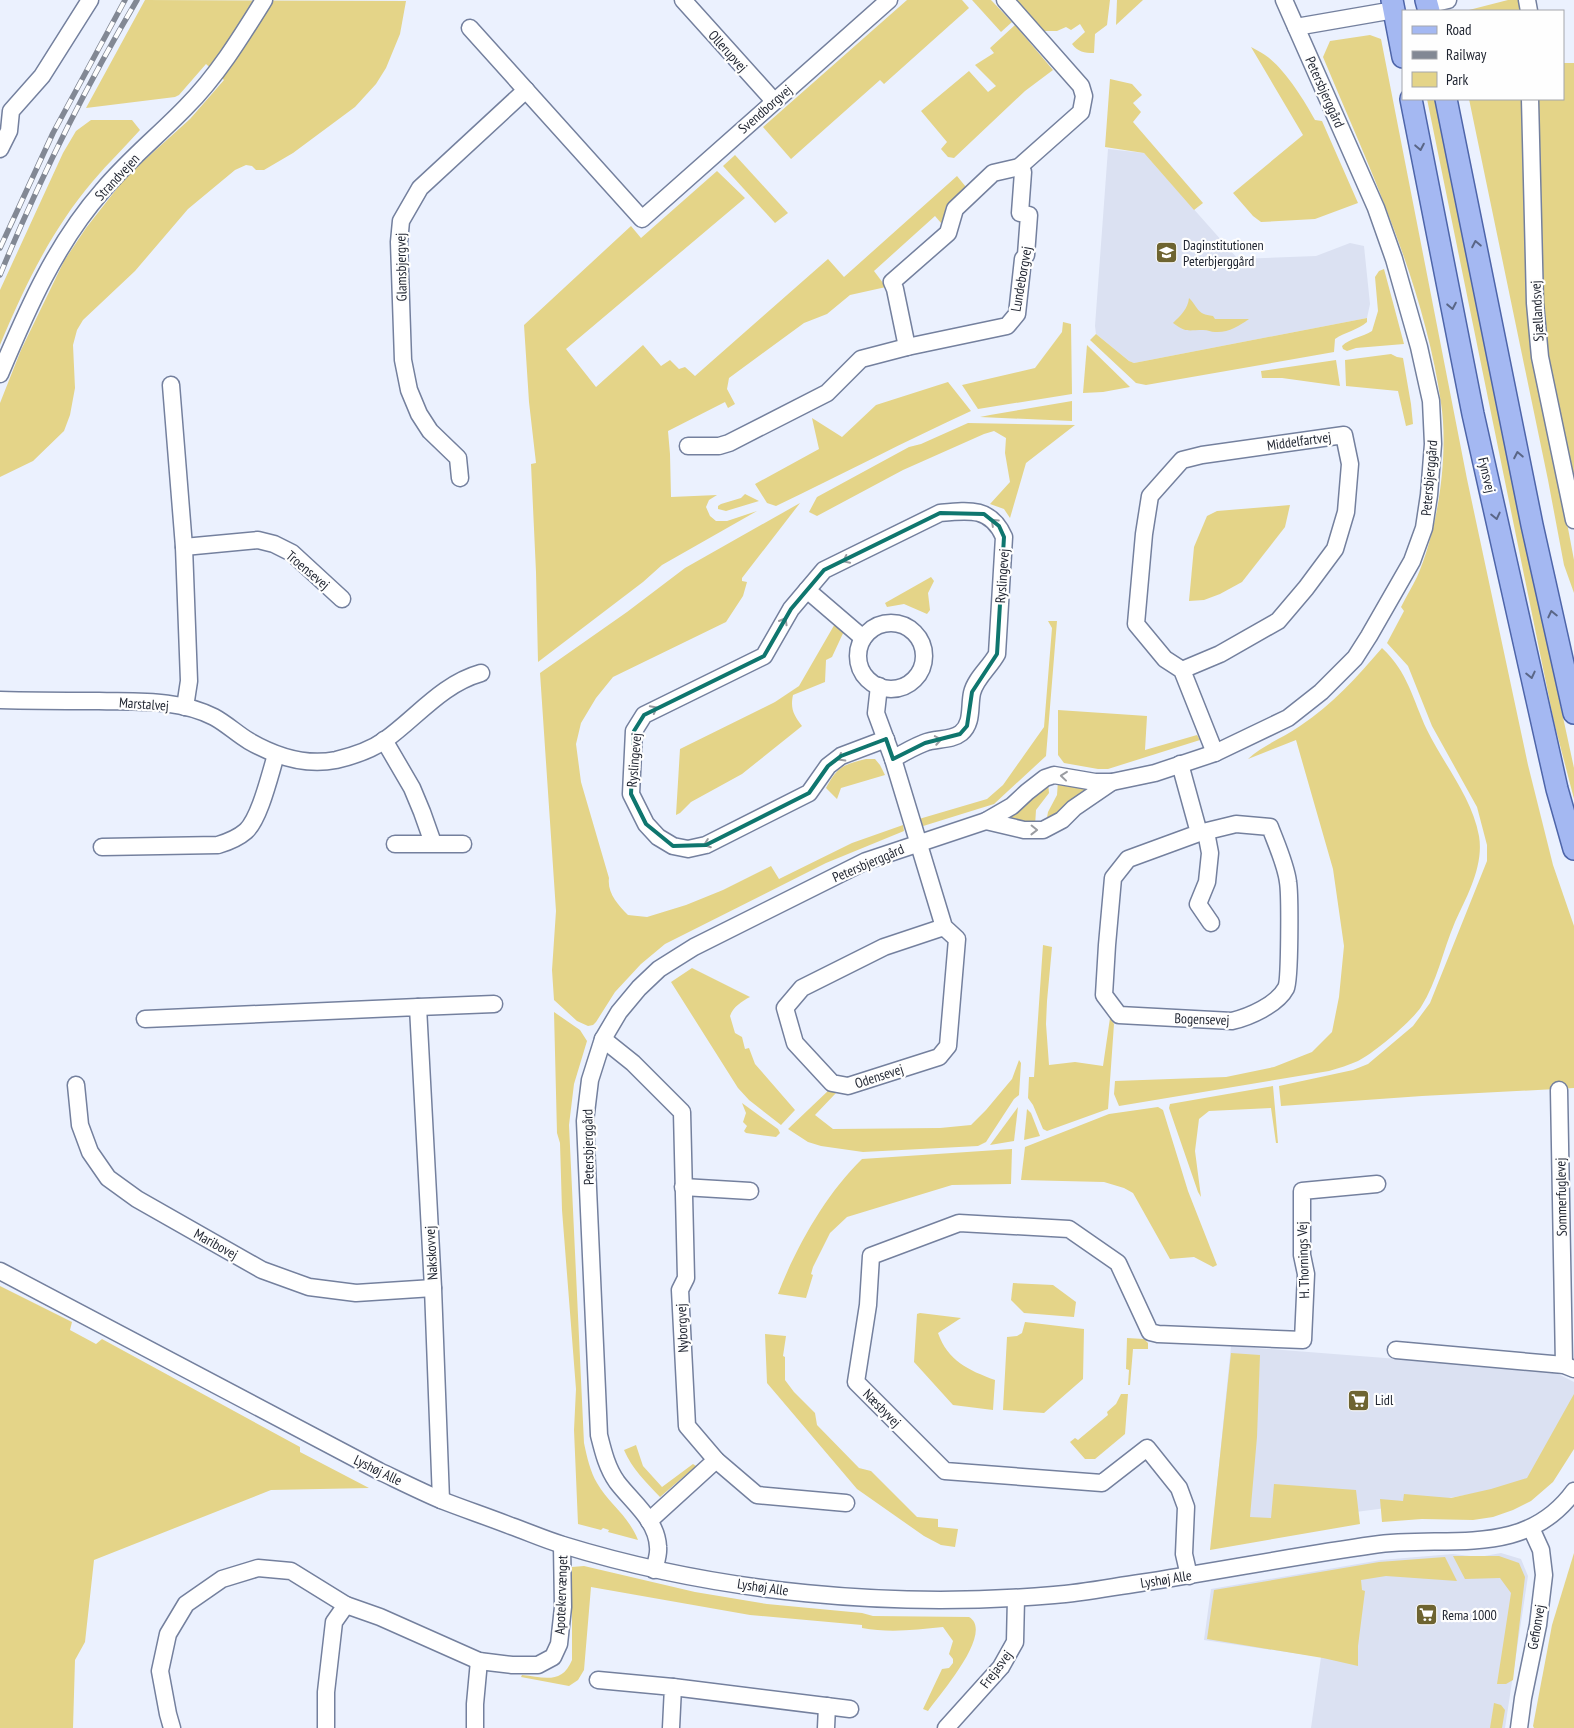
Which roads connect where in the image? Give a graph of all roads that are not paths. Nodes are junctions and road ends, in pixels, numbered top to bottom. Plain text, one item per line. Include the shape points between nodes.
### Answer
1 (90, 0) edge
2 (264, 0) edge
3 (683, 0) edge
4 (889, 0) edge
5 (1005, 0) edge
6 (1284, 0) edge
7 (1448, 0) edge
8 (1392, 5) edge
9 (1427, 5) edge
10 (1296, 27) junction
11 (470, 28) dead end
12 (1402, 52) edge
13 (526, 90) junction
14 (1411, 100) edge
15 (1446, 100) edge
16 (1530, 100) edge
17 (774, 101) junction
18 (0, 149) edge
19 (1019, 167) junction
20 (907, 347) junction
21 (0, 374) edge
22 (171, 385) dead end
23 (688, 446) dead end
24 (460, 478) dead end
25 (1574, 520) edge
26 (184, 547) junction
27 (807, 590) junction
28 (342, 599) dead end
29 (863, 638) junction
30 (1182, 670) junction
31 (481, 673) dead end
32 (879, 686) junction
33 (0, 700) edge
34 (186, 707) junction
35 (1574, 713) edge
36 (886, 739) junction
37 (384, 740) junction
38 (1215, 753) junction
39 (276, 754) junction
40 (893, 759) junction
41 (1180, 764) junction
42 (1112, 782) junction
43 (986, 821) junction
44 (1202, 832) junction
45 (918, 842) junction
46 (433, 843) junction
47 (395, 844) dead end
48 (463, 844) dead end
49 (102, 848) dead end
50 (1574, 849) edge
51 (1211, 923) dead end
52 (944, 927) junction
53 (494, 1004) dead end
54 (418, 1008) junction
55 (145, 1019) dead end
56 (603, 1039) junction
57 (76, 1085) dead end
58 (1559, 1090) dead end
59 (1377, 1184) dead end
60 (683, 1187) junction
61 (750, 1192) dead end
62 (0, 1271) edge
63 (433, 1288) junction
64 (1150, 1332) joint
65 (1396, 1350) dead end
66 (1569, 1367) edge
67 (716, 1460) junction
68 (1574, 1491) edge
69 (440, 1500) junction
70 (846, 1503) dead end
71 (649, 1521) junction
72 (1531, 1528) junction
73 (562, 1545) junction
74 (654, 1570) junction
75 (1189, 1576) junction
76 (1016, 1598) junction
77 (346, 1605) junction
78 (479, 1661) junction
79 (598, 1680) dead end
80 (674, 1687) junction
81 (827, 1706) junction
82 (850, 1709) dead end
83 (172, 1728) edge
84 (326, 1728) edge
85 (475, 1728) edge
86 (671, 1728) edge
87 (826, 1728) edge
88 (946, 1728) edge
89 (1519, 1728) edge

1 - 18 street via 42,76 11,111 9,130
2 - 21 street, Strandvejen via 210,80 102,190 63,243 25,315
3 - 17 street, Ollerupvej
4 - 17 street, Svendborgvej
5 - 19 street via 1081,86 1084,96 1082,112
6 - 10 street, Petersbjerggård
7 - 9 street
8 - 10 street
8 - 12 main road
10 - 38 street, Petersbjerggård via 1376,208 1417,338 1431,401 1433,444 1429,495 1424,528 1412,561 1355,658 1321,692 1288,718
11 - 13 street
13 - 17 street, Svendborgvej via 642,219
13 - 24 street, Glamsbjergvej via 420,188 401,221 403,360 419,414 430,431 458,458
14 -> 50 main road, Fynsvej via 1473,414 1557,789
35 -> 15 main road via 1532,526
16 - 25 street, Sjællandsvej via 1535,303 1540,357
19 - 20 street via 994,173 955,209 948,233 892,282 896,288
19 - 20 street, Lundeborgvej via 1023,172 1020,214 1029,215 1017,314 1007,326
20 - 23 street, Lundeborgvej via 861,358 827,393 729,443
22 - 26 street
26 - 28 street, Troensevej via 258,540 274,544 292,554
26 - 34 street via 189,681
27 - 29 street
36 -> 27 street, Ryslingevej via 841,756 828,766 809,794 706,845 688,849 673,846 646,824 631,794 634,732 644,715 764,656 791,609
40 -> 27 street, Ryslingevej via 925,743 960,734 967,726 972,692 996,654 1004,537 999,526 984,514 940,513 824,570
29 - 32 street via 858,656 860,666 864,676
29 - 32 street via 877,626 899,624 912,631 924,652 924,662 914,680 898,688
30 - 30 street, Middelfartvej via 1165,659 1136,624 1150,496 1182,460 1344,435 1350,464 1347,503 1335,549 1278,621 1220,654
30 - 38 street
31 - 37 street, Marstalvej via 449,687
32 - 36 street via 876,713
33 - 34 street, Marstalvej via 151,702
34 - 39 street, Marstalvej via 214,717 248,741
36 - 40 street
37 - 39 street, Marstalvej via 359,754 334,760 306,762
37 - 46 street via 412,788
38 - 41 street, Petersbjerggård
39 - 49 street via 255,819 232,840 218,845
40 - 45 street
41 - 42 street, Petersbjerggård via 1156,773
41 - 44 street
42 -> 43 street, Petersbjerggård via 1054,775 1045,778 1012,806
43 -> 42 street, Petersbjerggård via 1024,830 1043,830 1062,820 1096,791
43 - 45 street, Petersbjerggård
44 - 44 street, Bogensevej via 1128,859 1113,878 1104,995 1119,1015 1232,1021 1247,1017 1279,998 1287,986 1288,881 1270,827 1236,824
44 - 51 street via 1210,853 1207,882 1198,904
45 - 52 street, Odensevej
45 - 56 street, Petersbjerggård via 866,861 694,947 659,969 639,988
46 - 47 street
46 - 48 street
52 - 52 street, Odensevej via 884,947 802,988 784,1008 795,1043 832,1083 848,1086 930,1060 939,1057 948,1046 957,939
53 - 54 street
54 - 55 street
54 - 63 street, Nakskovvej
56 - 60 street, Nyborgvej via 633,1063 682,1112
56 - 71 street, Petersbjerggård via 590,1080 585,1121 599,1435 606,1462 616,1481
57 - 63 street, Maribovej via 80,1124 90,1152 108,1178 137,1200 262,1270 309,1286 356,1293
58 - 66 street, Sommerfuglevej
59 - 64 street, H. Thornings Vej via 1302,1191 1302,1255 1306,1274 1303,1340
60 - 61 street
60 - 67 street, Nyborgvej via 686,1278 680,1290 687,1426
62 - 69 street, Lyshøj Alle
63 - 69 street, Nakskovvej
64 - 75 street, Næsbyvej via 1118,1263 1069,1229 959,1223 872,1256 856,1382 945,1471 1102,1483 1148,1448 1179,1488 1186,1507 1184,1554
65 - 66 street, Sommerfuglevej
67 - 70 street, Nyborgvej via 757,1496
67 - 71 street
68 - 72 street, Lyshøj Alle via 1560,1508
69 - 73 street, Lyshøj Alle
71 - 74 street, Petersbjerggård via 656,1534 658,1548
72 - 75 street, Lyshøj Alle via 1483,1541 1374,1544
72 - 89 street, Gefionvej via 1541,1550 1544,1575
73 - 74 street, Lyshøj Alle
73 - 78 street, Apotekervænget via 563,1607 559,1644 553,1658 538,1665
74 - 76 street, Lyshøj Alle via 782,1590 864,1598
75 - 76 street, Lyshøj Alle
76 - 88 street, Frejasvej via 1015,1642 1001,1666
77 - 78 street, Apotekervænget
77 - 83 street, Apotekervænget via 291,1571 273,1569 242,1572 222,1579 204,1591 186,1604 168,1634 160,1671
77 - 84 street via 334,1622 326,1692
78 - 85 street
79 - 80 street
80 - 81 street
80 - 86 street
81 - 82 street
81 - 87 street

